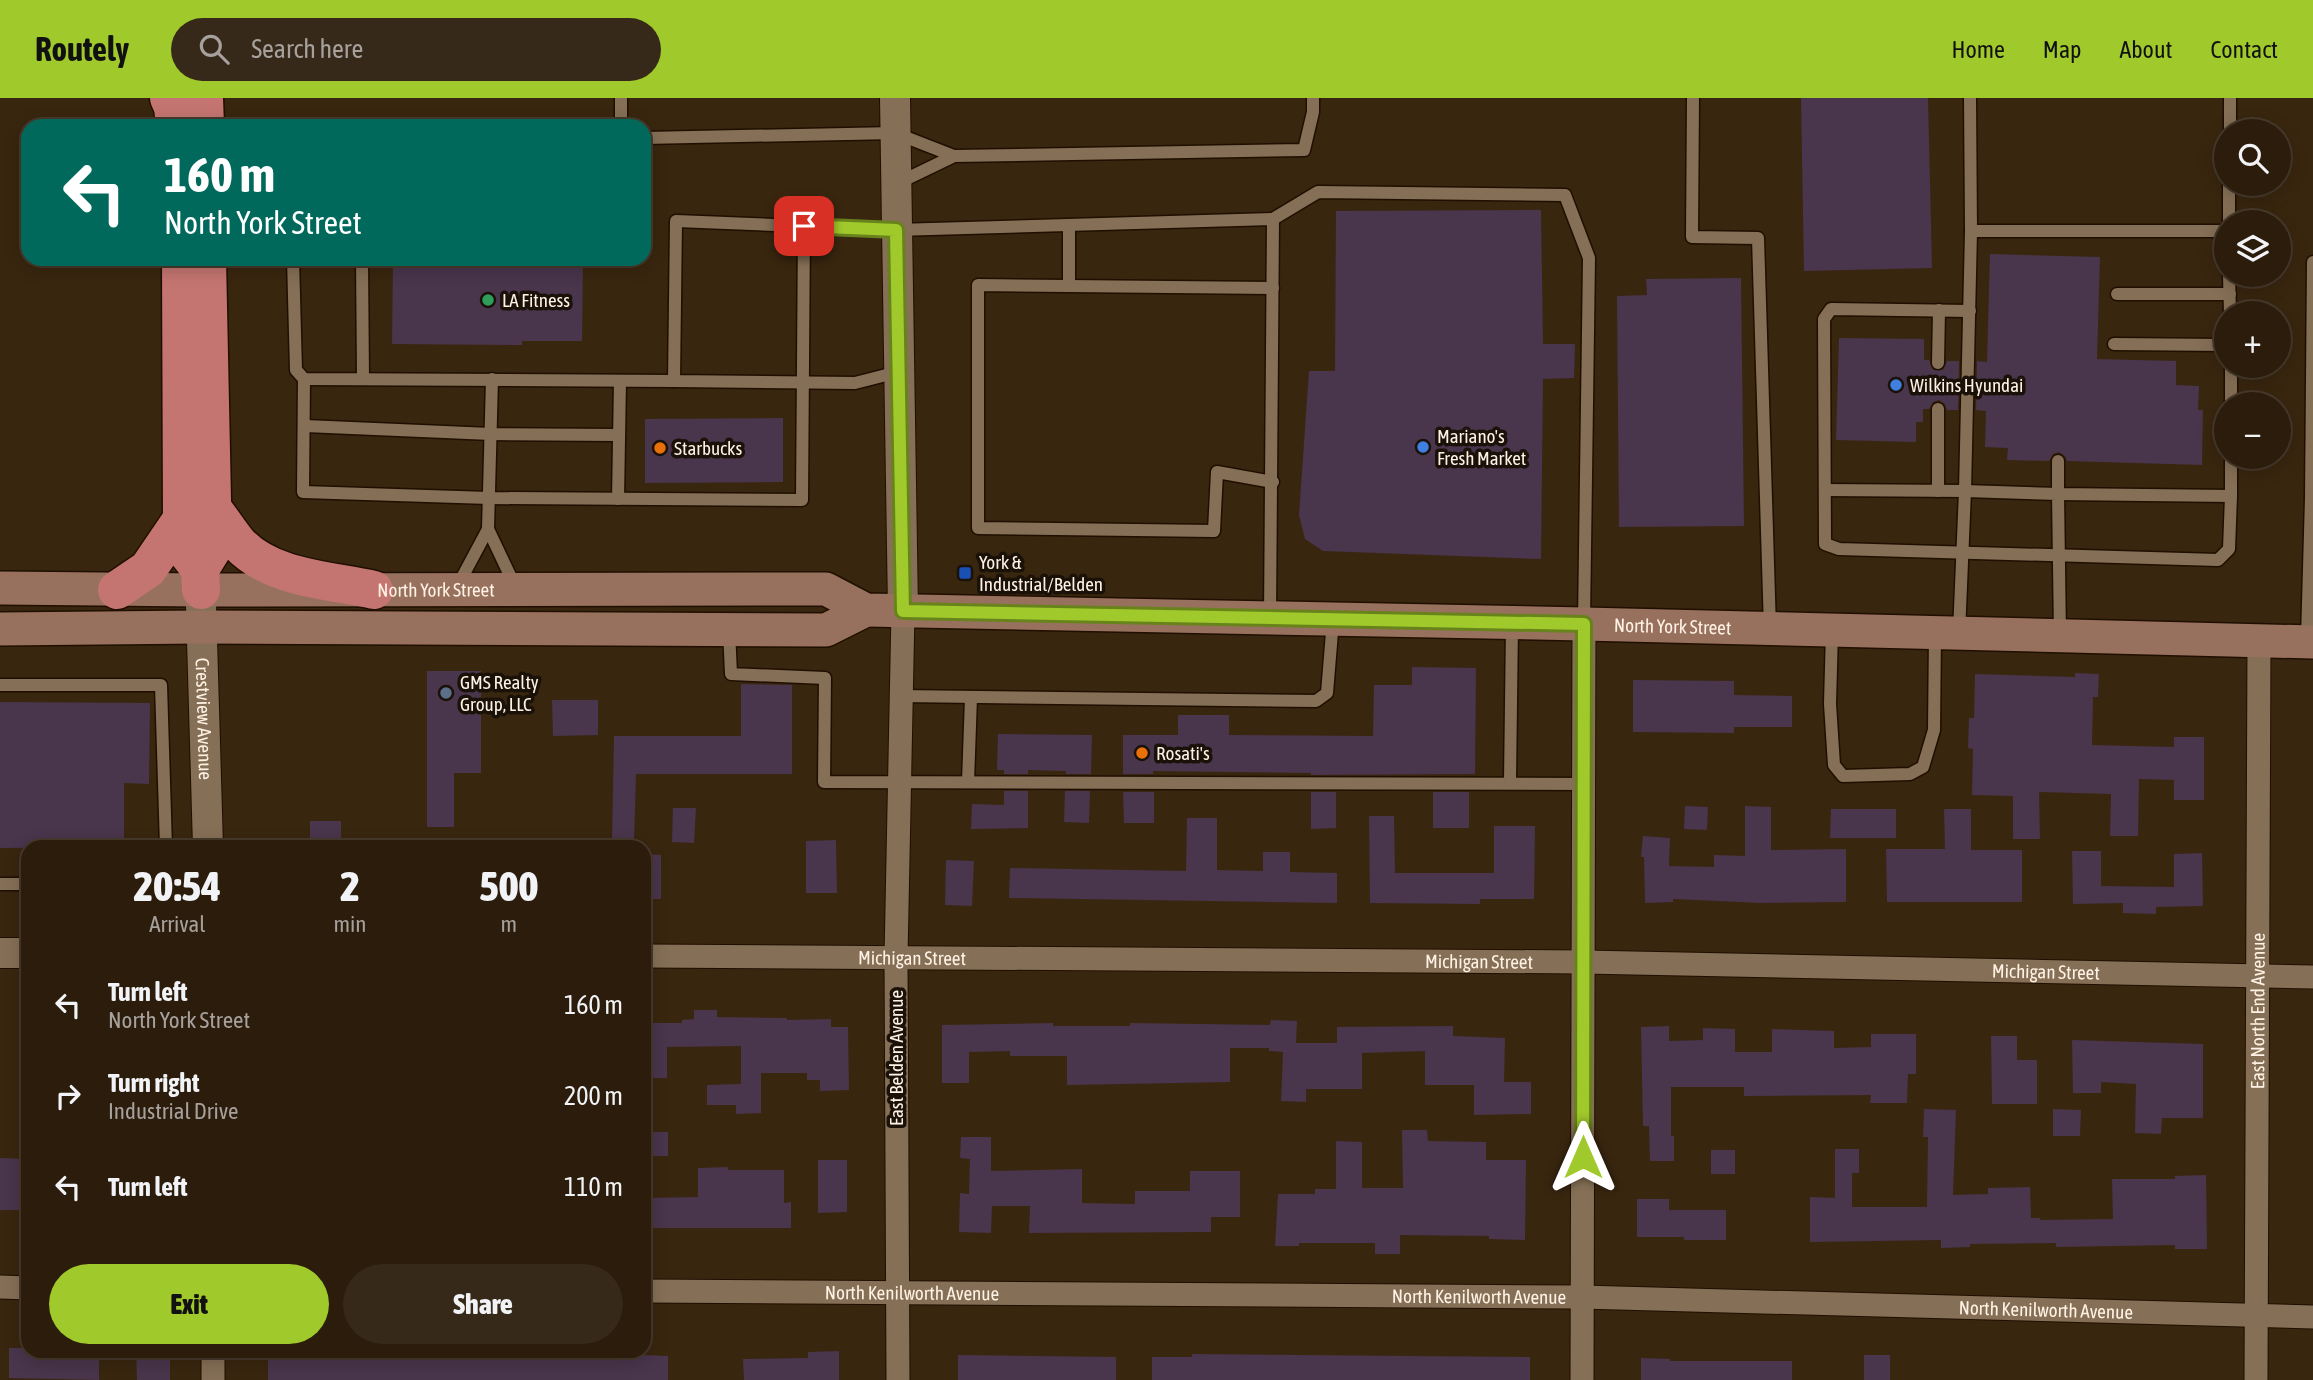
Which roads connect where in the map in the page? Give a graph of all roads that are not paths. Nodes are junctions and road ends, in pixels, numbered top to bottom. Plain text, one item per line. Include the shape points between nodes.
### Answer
1 (169, 98) edge
2 (204, 98) edge
3 (621, 98) edge
4 (895, 98) edge
5 (1313, 98) edge
6 (1693, 98) edge
7 (1970, 98) edge
8 (2230, 98) edge
9 (174, 119) edge
10 (205, 119) edge
11 (621, 119) edge
12 (2230, 119) edge
13 (895, 132) junction
14 (651, 138) edge
15 (954, 156) junction
16 (896, 184) junction
17 (1273, 219) junction
18 (1069, 225) junction
19 (804, 226) junction
20 (896, 230) junction
21 (1971, 231) junction
22 (2214, 231) edge
23 (2313, 262) edge
24 (181, 266) edge
25 (207, 266) edge
26 (293, 266) edge
27 (362, 266) edge
28 (1069, 284) junction
29 (2230, 287) edge
30 (1273, 288) junction
31 (2117, 294) dead end
32 (2230, 294) junction
33 (2230, 301) edge
34 (1939, 310) junction
35 (1970, 311) junction
36 (2114, 344) dead end
37 (2214, 345) edge
38 (1938, 363) dead end
39 (898, 372) junction
40 (304, 379) junction
41 (363, 379) junction
42 (492, 379) junction
43 (620, 381) junction
44 (674, 381) junction
45 (802, 383) junction
46 (1938, 409) dead end
47 (305, 426) junction
48 (491, 434) junction
49 (618, 435) junction
50 (2058, 461) dead end
51 (2231, 469) edge
52 (1273, 482) junction
53 (1825, 489) junction
54 (1938, 491) junction
55 (1965, 491) junction
56 (2058, 494) junction
57 (2231, 496) junction
58 (489, 498) junction
59 (2312, 498) edge
60 (618, 499) junction
61 (197, 514) junction
62 (488, 529) junction
63 (1962, 552) junction
64 (2060, 555) junction
65 (0, 588) edge
66 (117, 590) junction
67 (374, 590) junction
68 (455, 590) junction
69 (516, 590) junction
70 (201, 595) junction
71 (866, 610) junction
72 (903, 611) junction
73 (1270, 618) junction
74 (1333, 619) junction
75 (1512, 623) junction
76 (1584, 624) junction
77 (0, 629) edge
78 (1770, 629) junction
79 (729, 630) junction
80 (1832, 630) junction
81 (1947, 633) junction
82 (2060, 636) junction
83 (2259, 641) junction
84 (2310, 642) edge
85 (0, 685) edge
86 (900, 696) junction
87 (971, 697) junction
88 (898, 782) junction
89 (968, 782) junction
90 (1510, 782) junction
91 (1584, 784) junction
92 (166, 840) edge
93 (208, 840) edge
94 (0, 884) edge
95 (21, 884) edge
96 (0, 953) edge
97 (21, 953) edge
98 (651, 956) edge
99 (895, 957) junction
100 (1584, 962) junction
101 (2257, 976) junction
102 (2313, 977) edge
103 (0, 1287) edge
104 (21, 1288) edge
105 (651, 1291) edge
106 (898, 1292) junction
107 (1582, 1297) junction
108 (2256, 1316) junction
109 (2313, 1317) edge
110 (213, 1358) edge
111 (213, 1380) edge
112 (898, 1380) edge
113 (1582, 1380) edge
114 (2256, 1380) edge

1 - 9 highway
2 - 10 highway
3 - 11 lane
4 - 13 street
5 - 15 lane via 1304,150
6 - 78 lane via 1692,237 1758,238
7 - 21 lane
8 - 12 lane
13 - 14 lane
13 - 15 lane
13 - 16 street
15 - 16 lane
16 - 20 street
17 - 18 lane
17 - 30 lane
17 - 76 lane via 1318,192 1565,195 1589,258
18 - 20 lane
18 - 28 lane
19 - 20 lane
19 - 44 lane via 676,221
19 - 45 lane
20 - 39 street
21 - 22 lane
21 - 35 lane
23 - 59 lane
24 - 61 highway
25 - 61 highway
26 - 40 lane via 296,370
27 - 41 lane
28 - 30 lane
28 - 52 lane via 978,285 978,528 1214,531 1217,472
29 - 32 lane
30 - 52 lane
31 - 32 lane
32 - 33 lane
34 - 35 lane
34 - 38 lane
34 - 53 lane via 1831,309 1824,319
35 - 55 lane
36 - 37 lane
39 - 45 lane via 855,383
39 - 72 street
40 - 41 lane
40 - 47 lane
41 - 42 lane
42 - 43 lane
42 - 48 lane
43 - 44 lane
43 - 49 lane
44 - 45 lane
45 - 60 lane via 802,500
46 - 54 lane
47 - 48 lane
47 - 58 lane via 303,492
48 - 49 lane
48 - 58 lane
49 - 60 lane
50 - 56 lane
51 - 57 lane
52 - 73 lane
53 - 54 lane
53 - 63 lane via 1825,544
54 - 55 lane
55 - 56 lane
55 - 63 lane
56 - 57 lane
56 - 64 lane
57 - 64 lane via 2229,549 2218,560
58 - 60 lane
58 - 62 lane
59 - 84 lane
61 - 66 highway via 148,569
61 - 67 highway via 262,561 301,578
61 - 70 highway via 213,548
62 - 68 lane
62 - 69 lane
63 - 64 lane
63 - 81 lane
64 - 82 lane
65 - 66 main road, North York Street
66 - 70 main road, North York Street
67 - 68 main road, North York Street
67 - 70 main road, North York Street
68 - 69 main road, North York Street
69 - 71 main road, North York Street via 825,589
70 - 77 main road, North York Street
70 - 79 main road, North York Street
70 - 93 street, Crestview Avenue
71 - 72 main road, North York Street
71 - 79 main road, North York Street via 826,630
72 - 73 main road, North York Street
72 - 86 street, East Belden Avenue
73 - 74 main road, North York Street
74 - 75 main road, North York Street
74 - 87 lane via 1328,693 1316,701
75 - 76 main road, North York Street
75 - 90 lane
76 - 78 main road, North York Street
76 - 91 street
78 - 80 main road, North York Street
79 - 88 lane via 731,674 825,678 824,782
80 - 81 main road, North York Street
80 - 81 lane via 1834,765 1843,776 1910,774 1923,767 1934,730
81 - 82 main road, North York Street
82 - 83 main road, North York Street
83 - 84 main road, North York Street
83 - 101 street, East North End Avenue
85 - 92 lane via 161,685
86 - 87 lane
86 - 88 street, East Belden Avenue
87 - 89 lane
88 - 89 lane
88 - 99 street, East Belden Avenue
89 - 90 lane
90 - 91 lane
91 - 100 street
94 - 95 lane
96 - 97 street
98 - 99 street, Michigan Street
99 - 100 street, Michigan Street
99 - 106 street, East Belden Avenue
100 - 101 street, Michigan Street
100 - 107 street
101 - 102 street, Michigan Street
101 - 108 street, East North End Avenue
103 - 104 street
105 - 106 street, North Kenilworth Avenue
106 - 107 street, North Kenilworth Avenue
106 - 112 street, East Belden Avenue
107 - 108 street, North Kenilworth Avenue
107 - 113 street
108 - 109 street, North Kenilworth Avenue
108 - 114 street, East North End Avenue
110 - 111 street

